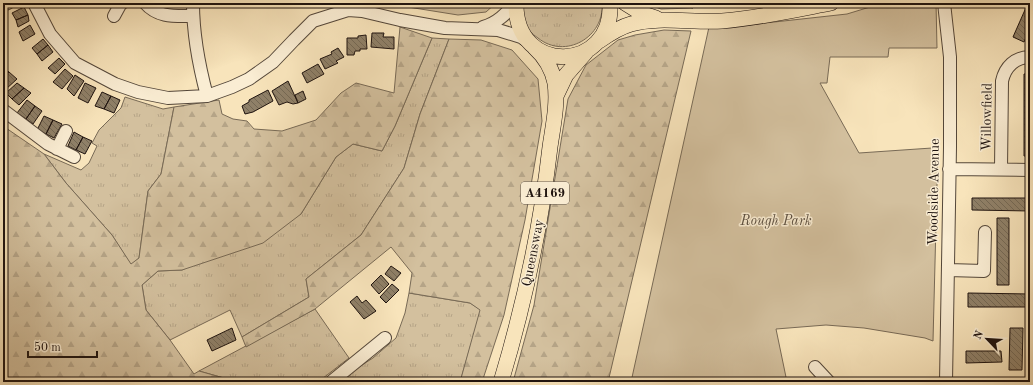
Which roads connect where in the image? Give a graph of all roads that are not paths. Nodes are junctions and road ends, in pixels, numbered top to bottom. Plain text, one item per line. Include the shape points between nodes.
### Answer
1 (8, 3) edge
2 (34, 3) edge
3 (122, 3) edge
4 (144, 3) edge
5 (193, 3) edge
6 (515, 3) edge
7 (610, 3) edge
8 (625, 3) edge
9 (831, 3) edge
10 (944, 3) edge
11 (3, 5) edge
12 (114, 16) dead end
13 (193, 16) junction
14 (665, 20) junction
15 (476, 28) junction
16 (531, 44) junction
17 (594, 45) junction
18 (1030, 58) edge
19 (207, 96) junction
20 (556, 97) junction
21 (3, 110) edge
22 (66, 131) dead end
23 (57, 149) junction
24 (74, 157) dead end
25 (950, 169) junction
26 (1001, 169) junction
27 (1030, 170) edge
28 (985, 232) dead end
29 (948, 270) junction
30 (385, 338) dead end
31 (815, 367) dead end
32 (331, 382) edge
33 (501, 382) edge
34 (829, 382) edge
35 (946, 382) edge

1 - 11 street
2 - 19 street via 50,34 75,64 115,84 138,92 168,98
3 - 12 street
4 - 13 street via 150,9 166,16
5 - 13 street
6 - 15 street via 496,22
6 - 16 main road, Queensway via 515,16 520,30
7 - 17 main road via 611,14 607,28
8 - 14 main road via 641,13
9 - 14 main road via 737,19
10 - 25 street, Woodside Avenue via 950,58
13 - 19 street via 199,65
14 - 17 main road via 632,24
15 - 16 street via 505,31
15 - 19 street via 445,28 348,10 313,21 273,62 249,79
16 - 17 main road via 546,54 561,57 575,55
16 - 20 main road, Queensway / A4169 via 542,54 550,68
17 - 20 main road, Queensway / A4169 via 566,75
18 - 26 street, Willowfield via 1012,63 1002,81
20 - 33 main road, Queensway / A4169 via 545,191 531,266
21 - 23 street via 32,134
22 - 23 street
23 - 24 street
25 - 26 street, Willowfield
25 - 29 street, Woodside Avenue
26 - 27 street, Willowfield
28 - 29 street via 984,271
29 - 35 street, Woodside Avenue
30 - 32 street
31 - 34 street

